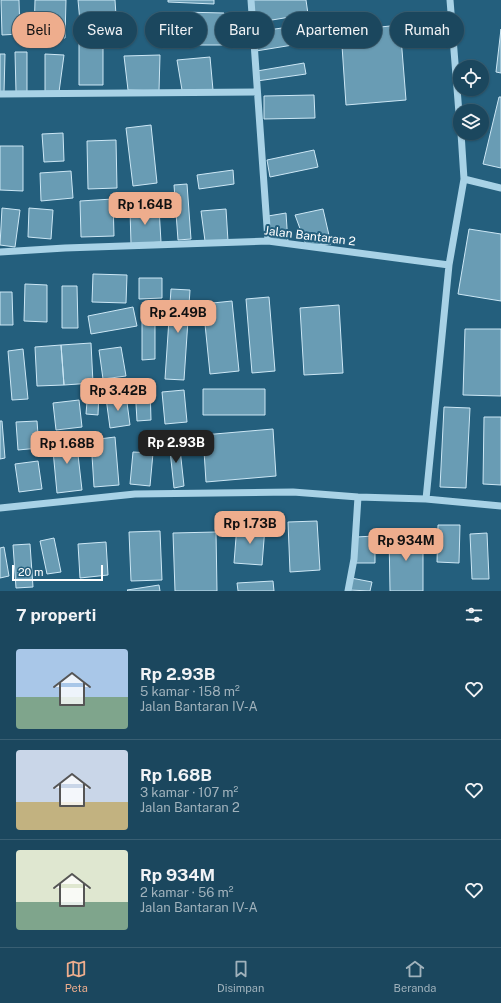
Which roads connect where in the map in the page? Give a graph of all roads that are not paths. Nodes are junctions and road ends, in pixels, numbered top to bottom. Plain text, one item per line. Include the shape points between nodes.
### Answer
1 (252, 0) edge
2 (450, 0) edge
3 (258, 92) junction
4 (0, 94) edge
5 (458, 104) edge
6 (461, 140) edge
7 (464, 179) junction
8 (501, 188) edge
9 (268, 241) junction
10 (0, 252) edge
11 (449, 265) junction
12 (358, 497) junction
13 (426, 499) junction
14 (501, 506) edge
15 (0, 508) edge
16 (348, 591) edge

1 - 3 street
2 - 5 street
3 - 4 street
3 - 9 street
6 - 7 street
7 - 8 street
7 - 11 street
9 - 10 street, Jalan Bantaran 2
9 - 11 street, Jalan Bantaran 2
11 - 13 street
12 - 13 street
12 - 15 street via 293,492 135,494
12 - 16 street via 354,559
13 - 14 street

